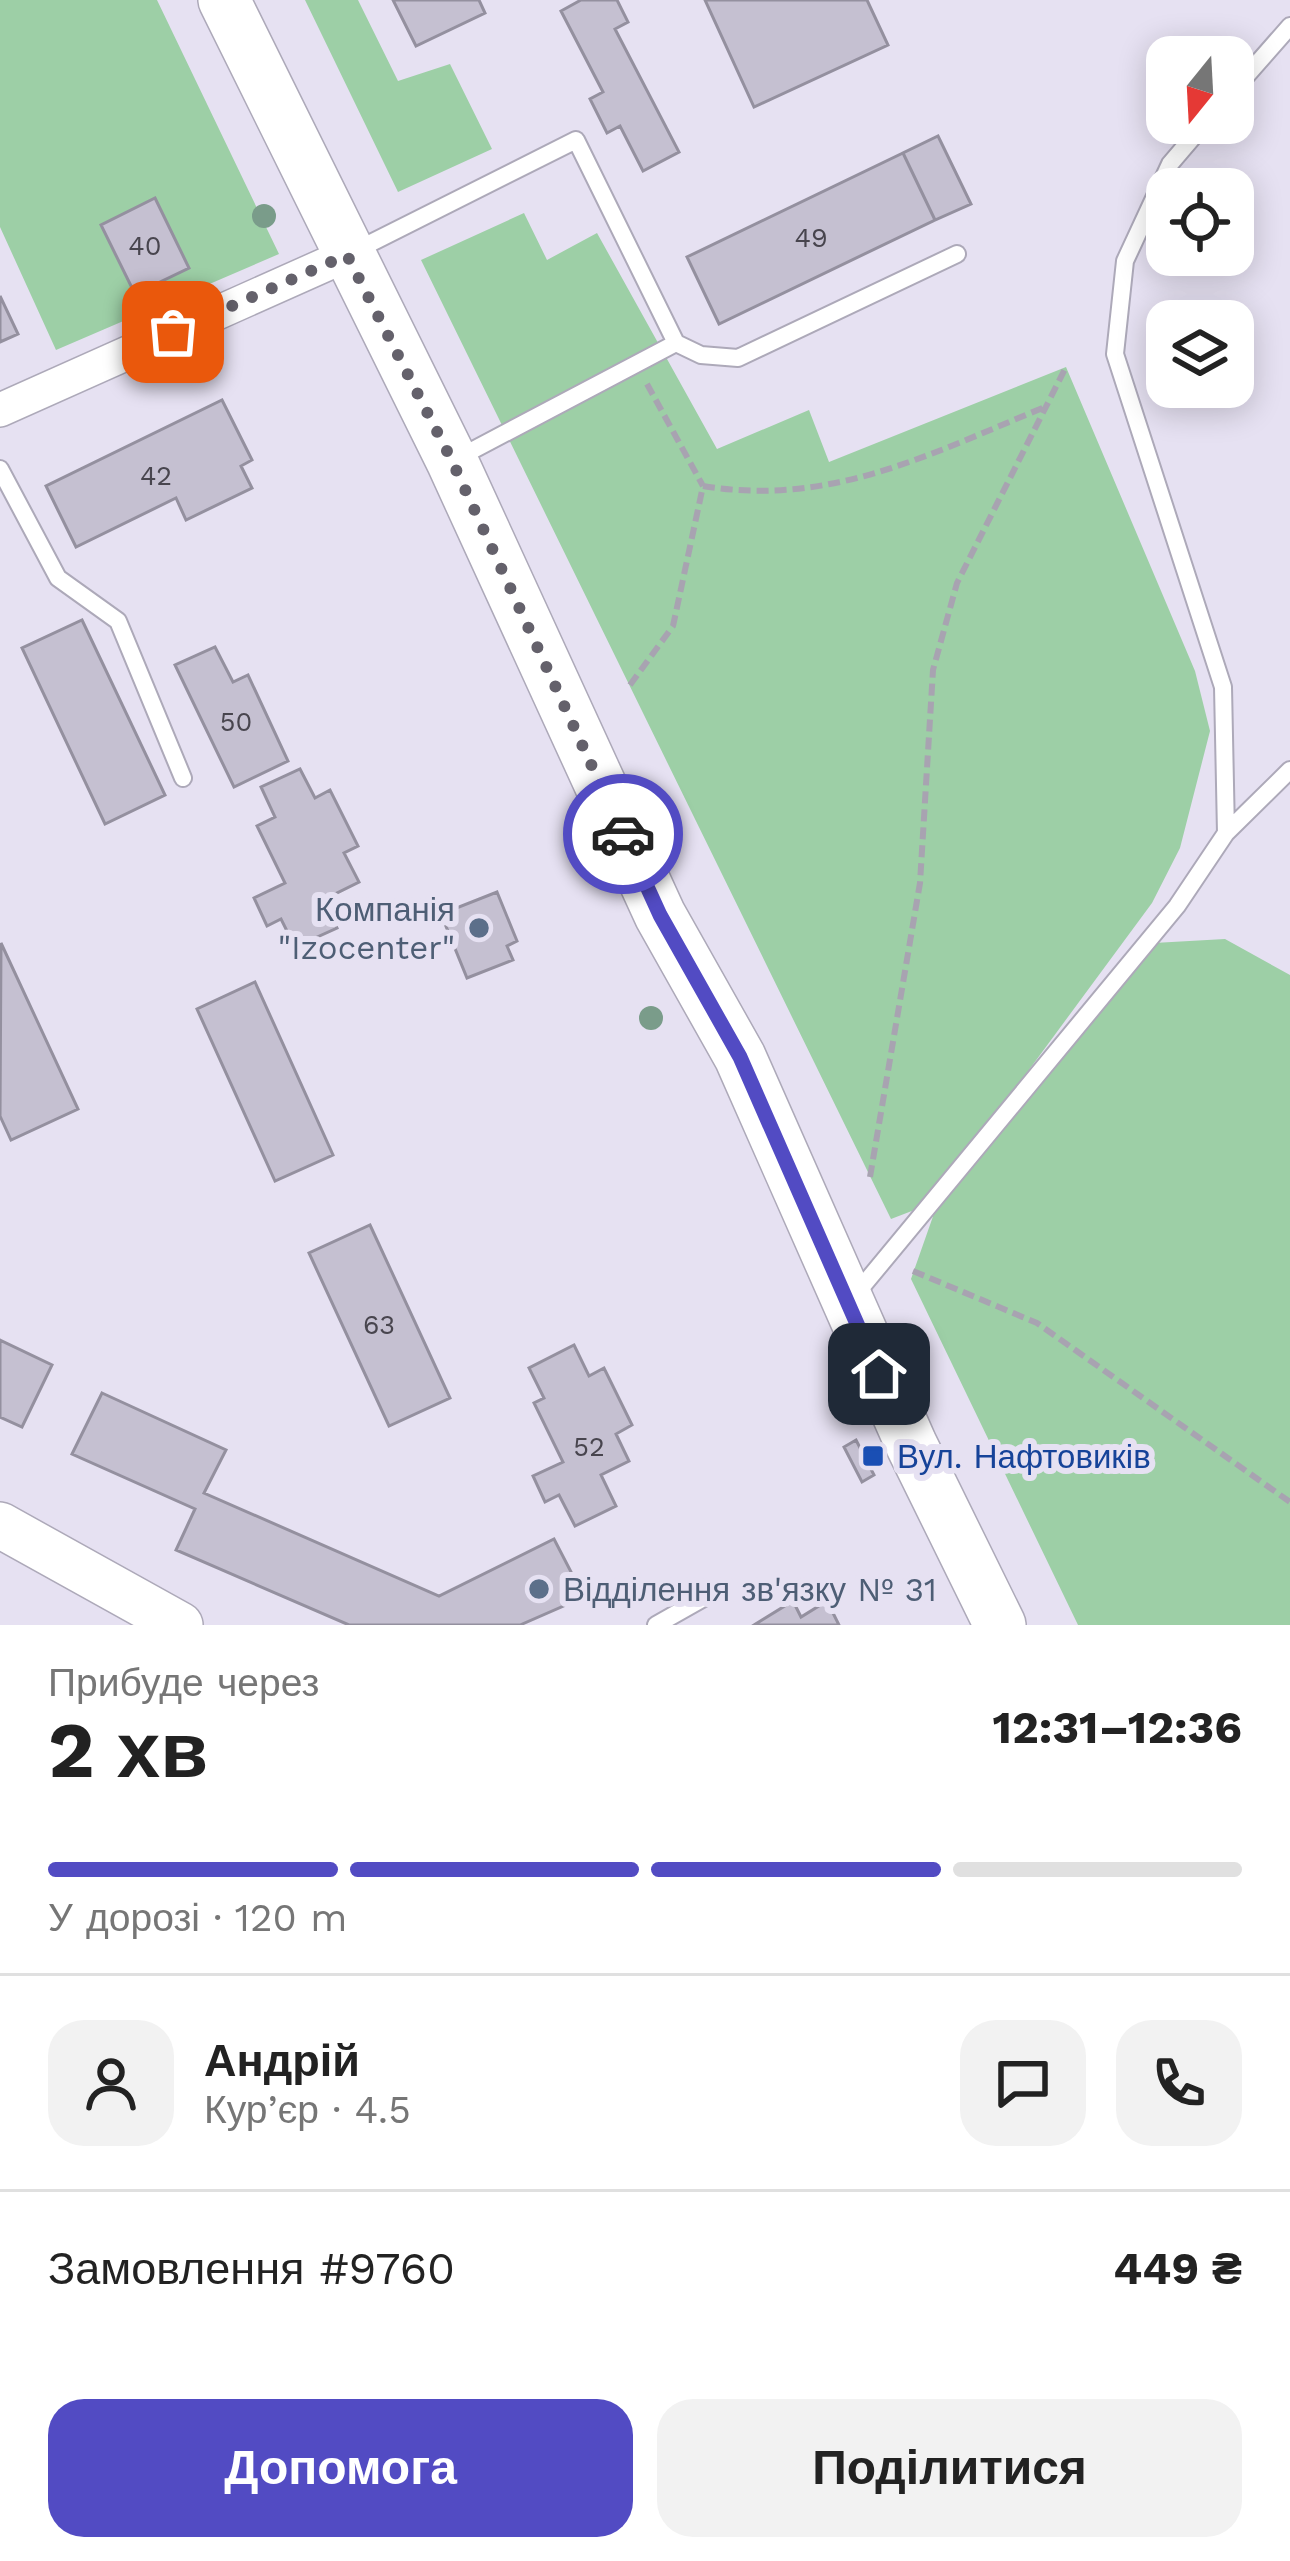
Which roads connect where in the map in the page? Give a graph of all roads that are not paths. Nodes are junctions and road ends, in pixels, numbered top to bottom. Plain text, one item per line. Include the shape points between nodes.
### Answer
1 (224, 0) edge
2 (1290, 26) edge
3 (1254, 67) edge
4 (1187, 144) edge
5 (957, 254) dead end
6 (347, 255) junction
7 (676, 344) junction
8 (0, 410) edge
9 (452, 461) junction
10 (0, 469) edge
11 (1290, 770) edge
12 (183, 778) dead end
13 (1226, 833) junction
14 (848, 1304) junction
15 (0, 1526) edge
16 (716, 1591) dead end
17 (162, 1620) edge
18 (656, 1625) edge
19 (1000, 1625) edge

1 - 6 main road
2 - 3 lane
4 - 13 lane via 1126,261 1115,354 1223,687
5 - 7 lane via 738,358
6 - 7 lane via 576,140
6 - 8 street
6 - 9 main road
7 - 9 lane
9 - 14 main road via 660,915 740,1057
10 - 12 lane via 58,578 118,621
11 - 13 lane
13 - 14 lane via 1177,906
14 - 19 main road
15 - 17 street
16 - 18 lane

